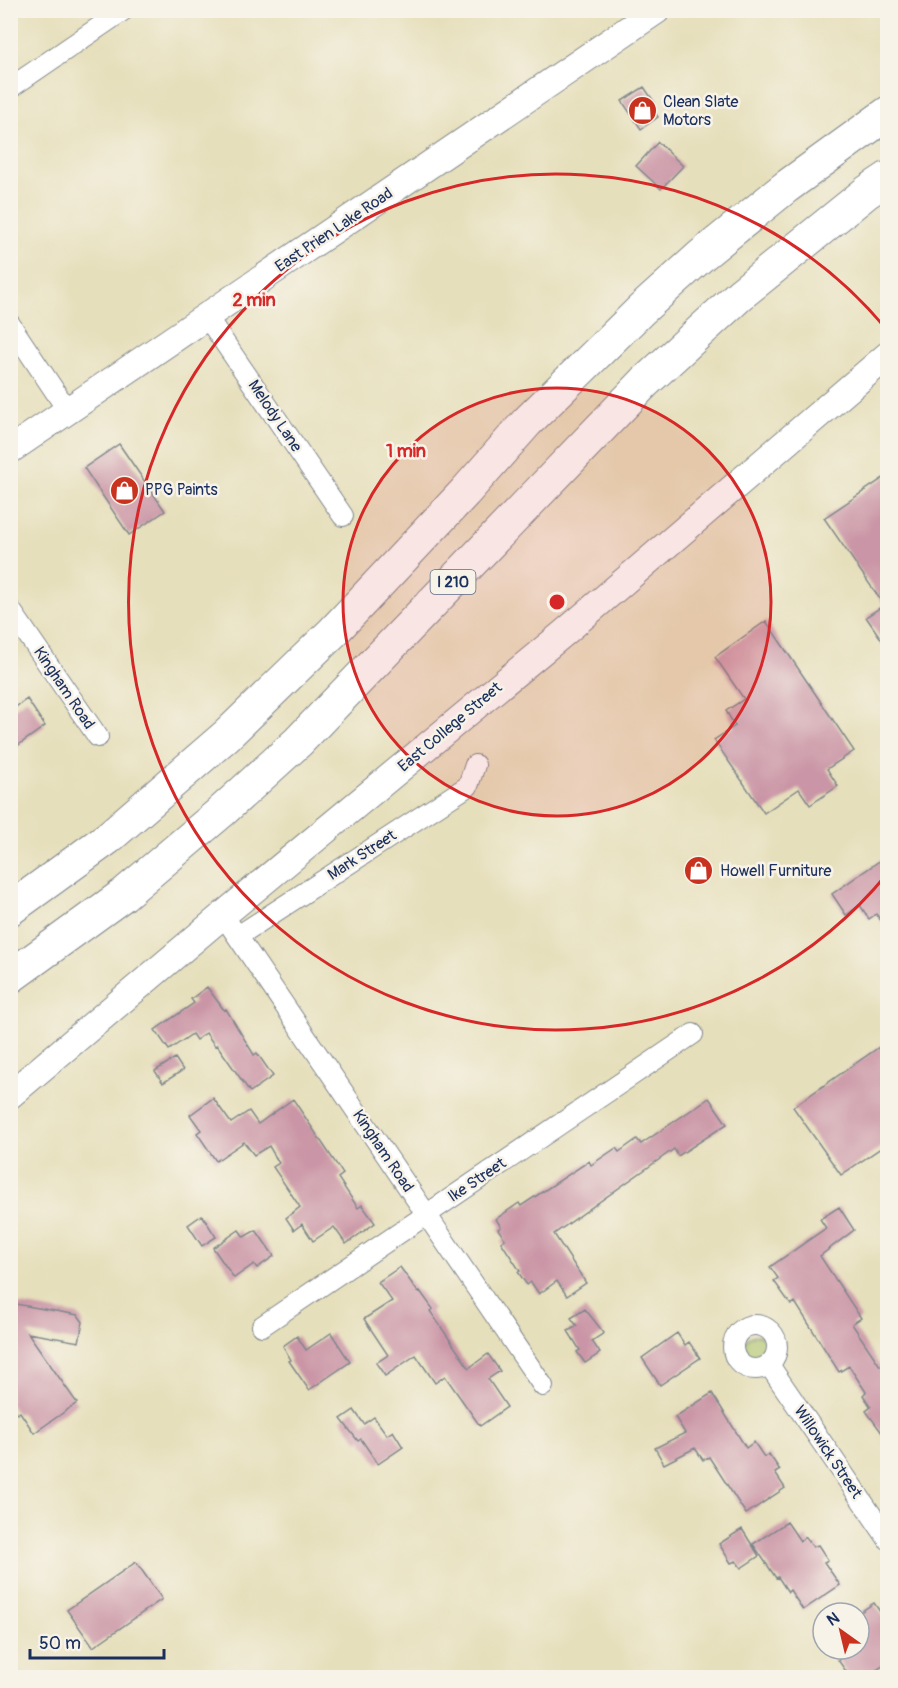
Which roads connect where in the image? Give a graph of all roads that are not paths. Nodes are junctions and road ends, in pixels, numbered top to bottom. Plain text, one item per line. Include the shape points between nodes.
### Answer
1 (124, 10) edge
2 (657, 10) edge
3 (10, 88) edge
4 (888, 113) edge
5 (888, 178) edge
6 (207, 316) junction
7 (10, 324) edge
8 (888, 355) edge
9 (68, 411) junction
10 (10, 450) edge
11 (342, 516) dead end
12 (10, 609) edge
13 (98, 737) dead end
14 (475, 765) dead end
15 (10, 909) edge
16 (231, 926) junction
17 (10, 977) edge
18 (693, 1034) dead end
19 (10, 1095) edge
20 (427, 1214) junction
21 (262, 1326) dead end
22 (769, 1365) dead end
23 (543, 1386) dead end
24 (888, 1539) edge

1 - 3 street
2 - 6 street, East Prien Lake Road
4 - 15 highway via 786,186 641,310 527,422 333,632 226,735 108,838
5 - 17 highway, I 210 via 742,293 645,382 298,742 123,895
6 - 9 street, East Prien Lake Road
6 - 11 street, Melody Lane
7 - 9 street
8 - 16 street, East College Street
9 - 10 street, East Prien Lake Road
12 - 13 street, Kingham Road
14 - 16 street, Mark Street via 468,786
16 - 19 street, East College Street
16 - 20 street, Kingham Road
18 - 20 street, Ike Street
20 - 21 street, Ike Street
20 - 23 street, Kingham Road
22 - 24 street, Willowick Street

